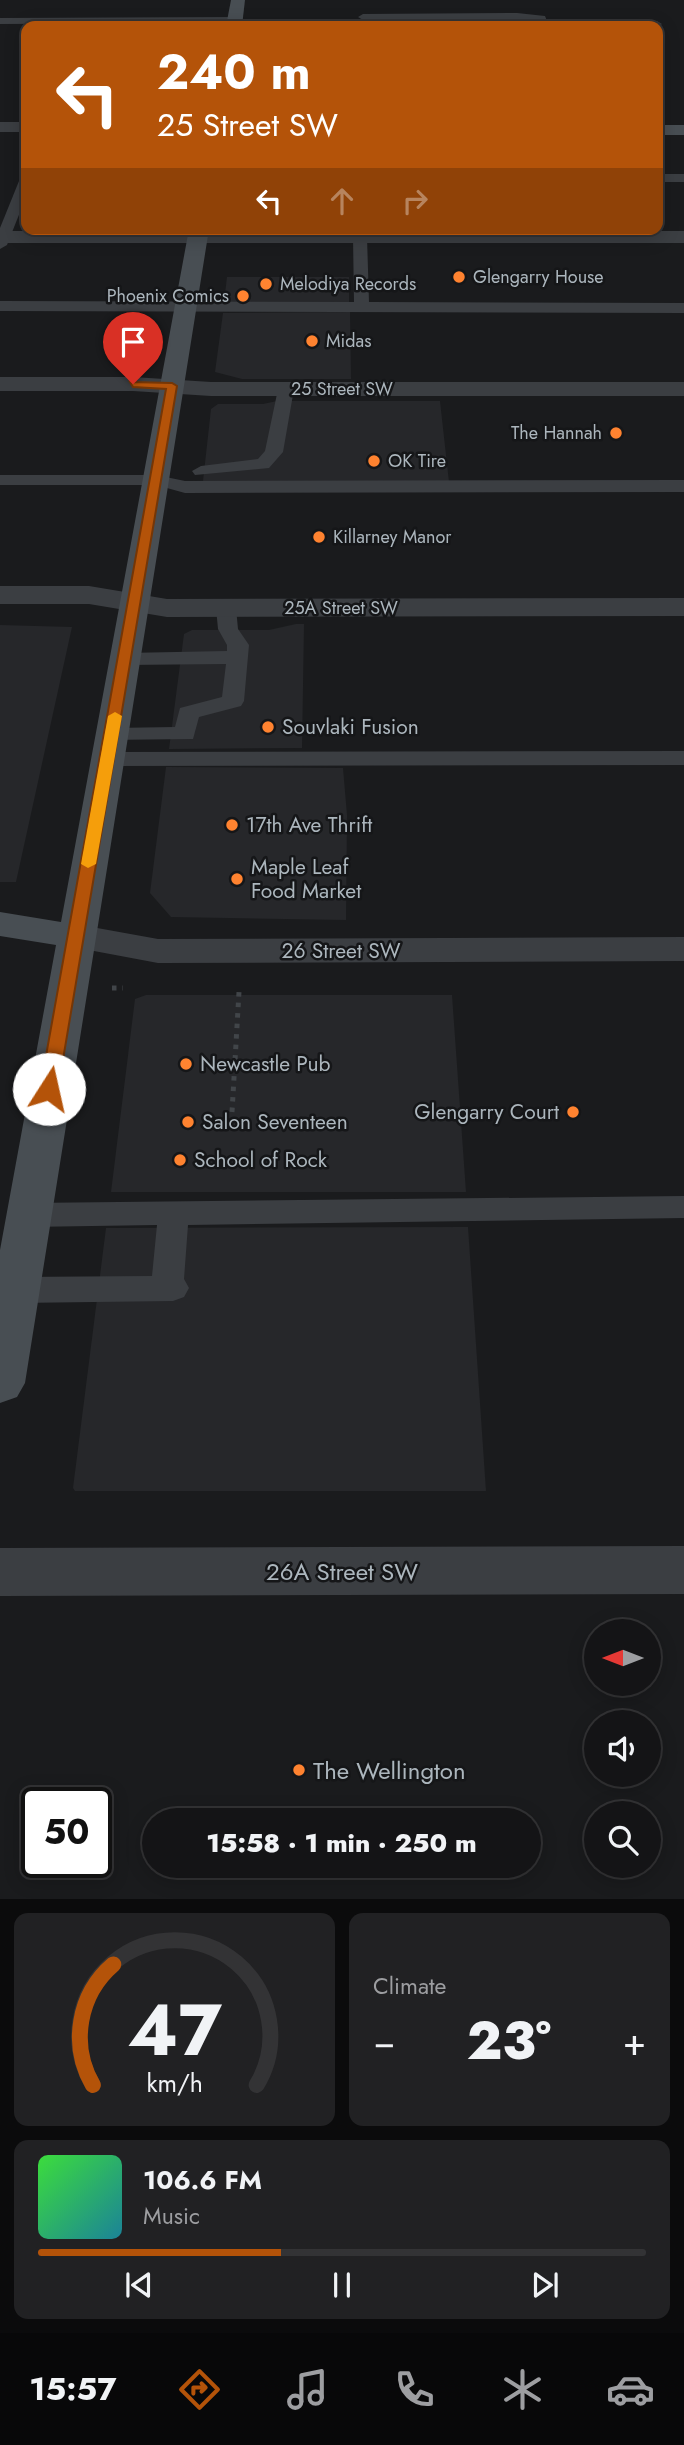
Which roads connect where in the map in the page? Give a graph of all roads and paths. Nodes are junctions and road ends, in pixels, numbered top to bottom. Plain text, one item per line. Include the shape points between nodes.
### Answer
1 (238, 0) edge
2 (515, 3) dead end
3 (363, 16) dead end
4 (498, 16) junction
5 (0, 21) edge
6 (235, 21) edge
7 (542, 21) edge
8 (21, 22) edge
9 (663, 124) edge
10 (684, 124) edge
11 (0, 127) edge
12 (21, 127) edge
13 (663, 130) edge
14 (684, 130) edge
15 (663, 178) edge
16 (684, 178) edge
17 (21, 189) edge
18 (142, 235) edge
19 (198, 235) edge
20 (279, 235) edge
21 (360, 237) junction
22 (684, 237) edge
23 (1, 240) edge
24 (186, 305) junction
25 (0, 306) edge
26 (362, 308) junction
27 (684, 308) edge
28 (0, 384) edge
29 (172, 386) junction
30 (286, 389) junction
31 (684, 389) edge
32 (156, 477) junction
33 (0, 480) edge
34 (684, 486) edge
35 (0, 596) edge
36 (135, 600) junction
37 (684, 607) edge
38 (226, 608) junction
39 (237, 657) junction
40 (124, 659) junction
41 (109, 747) junction
42 (684, 758) edge
43 (0, 924) edge
44 (75, 936) junction
45 (684, 949) edge
46 (239, 992) dead end
47 (232, 1112) dead end
48 (684, 1207) edge
49 (174, 1213) junction
50 (28, 1215) junction
51 (16, 1290) junction
52 (0, 1383) edge
53 (684, 1570) edge
54 (0, 1572) edge

1 - 6 main road
2 - 4 lane
3 - 4 lane via 386,20
4 - 7 lane
5 - 8 lane
9 - 10 main road
11 - 12 street
13 - 14 main road
15 - 16 lane
17 - 23 lane
18 - 23 street
19 - 24 main road
20 - 21 street
21 - 22 street
21 - 26 lane
24 - 25 lane
24 - 26 lane
24 - 29 main road
26 - 27 lane
28 - 29 street, 25 Street SW
29 - 30 street, 25 Street SW
29 - 32 main road
30 - 31 street, 25 Street SW
30 - 32 lane via 274,452 263,464
32 - 33 lane
32 - 34 lane via 185,487
32 - 36 main road
35 - 36 street, 25A Street SW via 89,595
36 - 38 street, 25A Street SW via 167,608
36 - 40 main road
37 - 38 street, 25A Street SW
38 - 39 lane via 228,629 238,645
39 - 40 lane
39 - 41 lane via 233,701 188,713 185,734
40 - 41 main road
41 - 42 lane
41 - 44 main road
43 - 44 main road, 26 Street SW
44 - 45 street, 26 Street SW via 158,951
44 - 50 main road
46 - 47 path
48 - 49 lane
49 - 50 lane
49 - 51 lane via 170,1288
50 - 51 main road
51 - 52 main road
53 - 54 street, 26A Street SW

